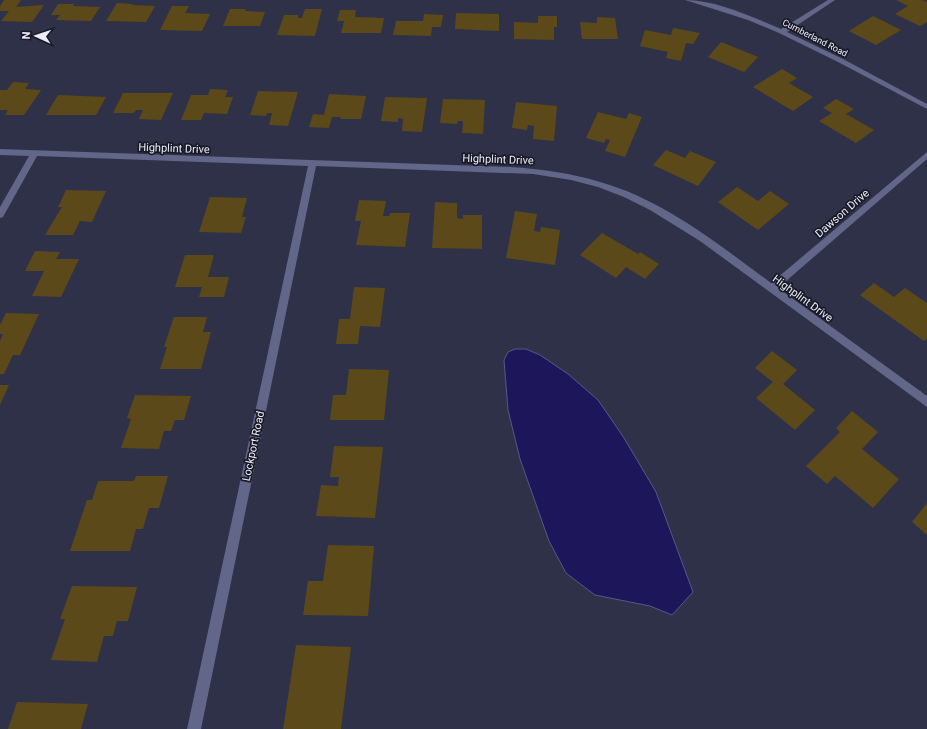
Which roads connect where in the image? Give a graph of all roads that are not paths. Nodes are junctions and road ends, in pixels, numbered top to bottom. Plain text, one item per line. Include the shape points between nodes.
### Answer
1 (688, 0) edge
2 (832, 0) edge
3 (783, 31) junction
4 (927, 107) edge
5 (0, 152) edge
6 (34, 154) junction
7 (927, 155) edge
8 (312, 164) junction
9 (0, 215) edge
10 (771, 288) junction
11 (927, 402) edge
12 (194, 729) edge

1 - 3 street, Cumberland Road via 732,12
2 - 3 street
3 - 4 street, Cumberland Road
5 - 6 street, Highplint Drive
6 - 8 street, Highplint Drive
6 - 9 street
7 - 10 street, Dawson Drive
8 - 10 street, Highplint Drive via 510,170 572,177 623,193 659,210
8 - 12 street, Lockport Road
10 - 11 street, Highplint Drive

